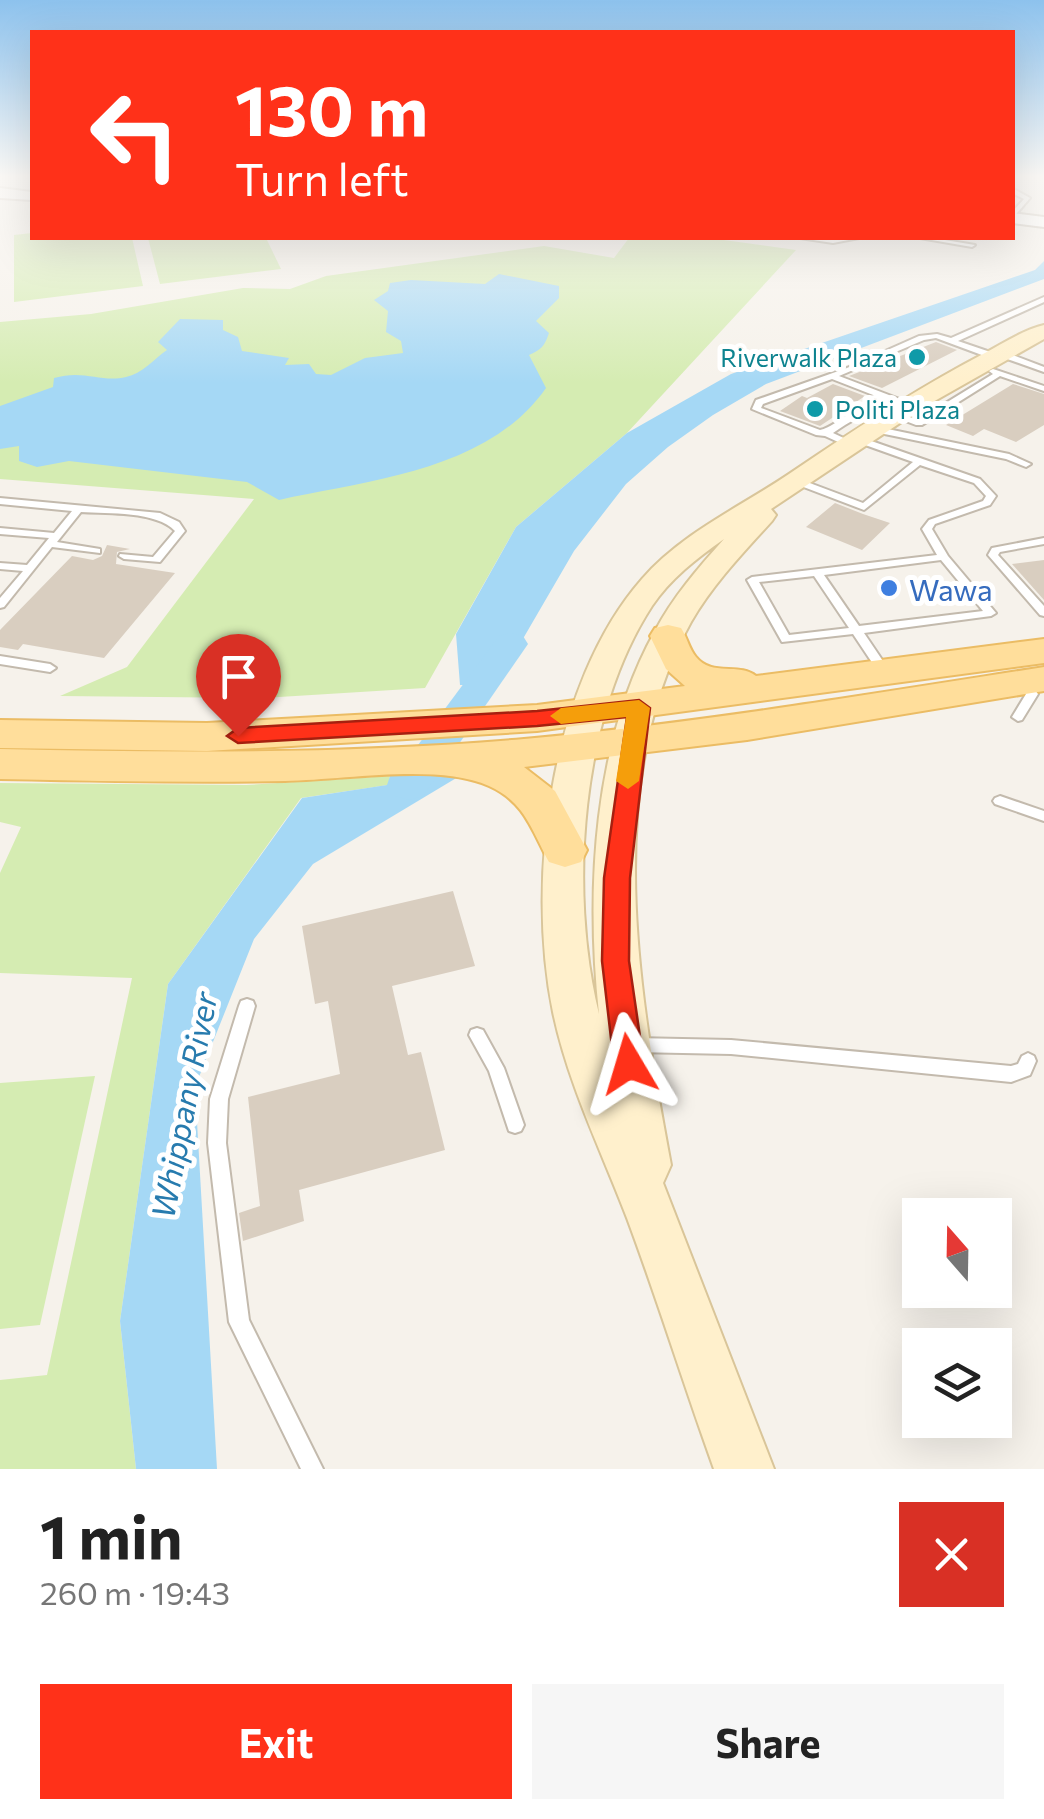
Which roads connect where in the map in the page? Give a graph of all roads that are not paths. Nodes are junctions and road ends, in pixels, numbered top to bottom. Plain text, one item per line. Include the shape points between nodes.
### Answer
1 (1044, 299) edge
2 (1044, 331) edge
3 (952, 341) junction
4 (992, 362) junction
5 (1044, 370) edge
6 (831, 376) junction
7 (1044, 389) edge
8 (900, 409) junction
9 (850, 436) junction
10 (919, 461) junction
11 (1026, 464) dead end
12 (793, 483) junction
13 (0, 501) edge
14 (80, 507) junction
15 (0, 532) edge
16 (53, 540) junction
17 (1044, 541) edge
18 (96, 551) dead end
19 (124, 556) dead end
20 (944, 557) junction
21 (0, 566) edge
22 (30, 568) junction
23 (817, 572) junction
24 (0, 606) edge
25 (1044, 613) edge
26 (856, 631) junction
27 (668, 636) junction
28 (0, 660) edge
29 (50, 668) dead end
30 (885, 673) junction
31 (1032, 682) edge
32 (814, 684) junction
33 (636, 724) junction
34 (584, 730) junction
35 (0, 734) edge
36 (521, 748) junction
37 (326, 749) junction
38 (0, 764) edge
39 (1000, 801) dead end
40 (1044, 816) edge
41 (564, 850) junction
42 (248, 1006) dead end
43 (477, 1035) dead end
44 (626, 1044) junction
45 (1028, 1061) dead end
46 (515, 1126) dead end
47 (658, 1231) junction
48 (312, 1469) edge
49 (744, 1469) edge

1 - 3 lane
2 - 4 main road
3 - 4 lane
3 - 6 lane via 937,336
4 - 5 lane
4 - 7 lane
4 - 8 main road
6 - 8 lane
6 - 9 lane via 759,402 756,409 819,433
8 - 9 main road
8 - 9 lane via 857,411
9 - 10 lane
9 - 11 lane
9 - 12 main road
10 - 12 lane via 864,507
10 - 20 lane via 977,481 990,496 987,503 932,522 927,529
12 - 27 main road via 700,584
12 - 34 main road via 709,534 640,600 612,646
13 - 14 lane
14 - 16 lane
14 - 19 lane via 160,516 180,532 156,560
15 - 16 lane
16 - 18 lane
16 - 22 lane
17 - 25 lane via 993,555
20 - 23 lane
20 - 26 lane via 991,613
21 - 22 lane
22 - 24 lane
23 - 26 lane via 824,592
23 - 26 lane via 752,580 782,619 786,639
26 - 30 lane
27 - 32 main road via 678,666 690,674 716,682
27 - 33 main road
28 - 29 lane
30 - 31 main road
30 - 32 main road
31 - 33 main road
32 - 33 main road
33 - 34 main road
33 - 44 main road via 616,944
34 - 36 main road
34 - 41 main road
35 - 37 main road via 206,737
36 - 37 main road
36 - 37 main road via 450,760
36 - 41 main road via 530,788 550,811
37 - 38 main road via 158,768
39 - 40 lane
41 - 47 main road via 568,963 588,1060
42 - 48 lane via 219,1099 217,1144 239,1322
43 - 46 lane
44 - 45 lane via 731,1047 1010,1074
44 - 47 main road
47 - 49 main road

